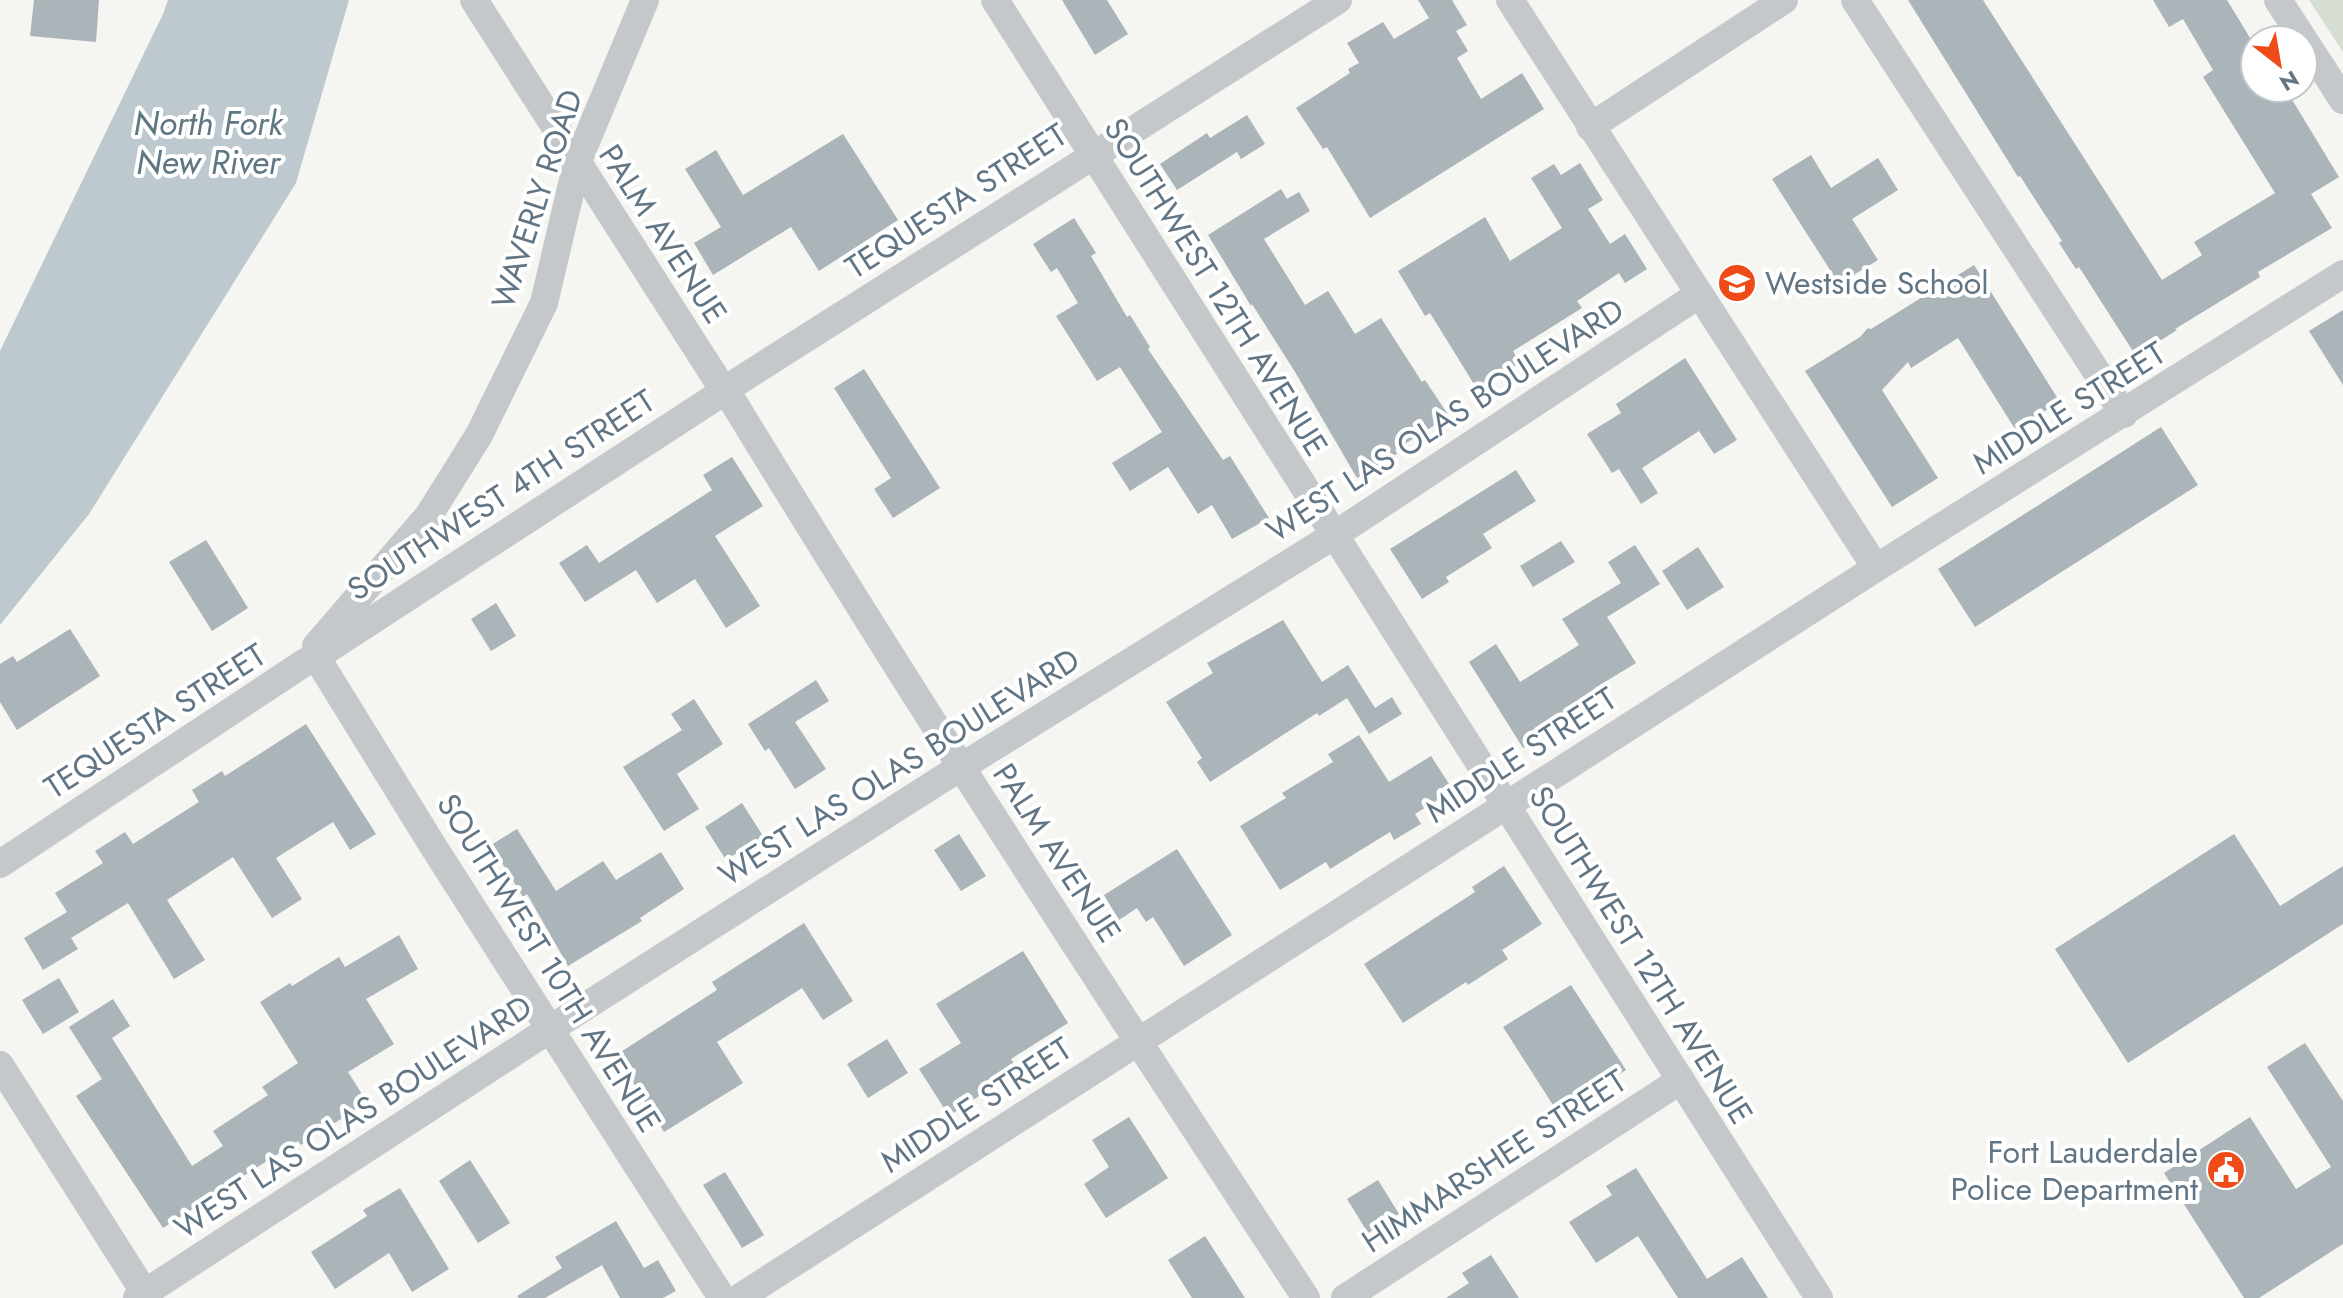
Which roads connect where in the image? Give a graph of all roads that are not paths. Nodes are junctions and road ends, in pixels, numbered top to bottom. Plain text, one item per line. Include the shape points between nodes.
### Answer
1 (474, 0) edge
2 (645, 0) edge
3 (995, 0) edge
4 (1338, 0) edge
5 (1510, 0) edge
6 (1784, 0) edge
7 (1855, 0) edge
8 (2278, 0) edge
9 (2343, 100) edge
10 (1590, 127) junction
11 (1092, 154) junction
12 (577, 163) junction
13 (2343, 274) edge
14 (1698, 295) junction
15 (725, 391) junction
16 (2124, 414) junction
17 (1333, 536) junction
18 (1876, 568) junction
19 (317, 655) junction
20 (962, 767) junction
21 (1505, 805) junction
22 (0, 864) edge
23 (550, 1029) junction
24 (1138, 1042) junction
25 (0, 1065) edge
26 (1681, 1080) junction
27 (143, 1296) edge
28 (722, 1298) edge
29 (739, 1298) edge
30 (1306, 1298) edge
31 (1345, 1298) edge
32 (1819, 1298) edge

1 - 12 street, PALM AVENUE
2 - 12 street, WAVERLY ROAD
3 - 11 street, SOUTHWEST 12TH AVENUE
4 - 11 street, TEQUESTA STREET
5 - 10 street
6 - 10 street
7 - 16 street
8 - 9 street
10 - 14 street
11 - 15 street, TEQUESTA STREET
11 - 17 street, SOUTHWEST 12TH AVENUE
12 - 15 street, PALM AVENUE
12 - 19 street, WAVERLY ROAD via 544,303 479,435 429,515
13 - 16 street, MIDDLE STREET
14 - 17 street, WEST LAS OLAS BOULEVARD
14 - 18 street
15 - 19 street, SOUTHWEST 4TH STREET
15 - 20 street, PALM AVENUE
16 - 18 street, MIDDLE STREET
17 - 20 street, WEST LAS OLAS BOULEVARD
17 - 21 street, SOUTHWEST 12TH AVENUE
18 - 21 street, MIDDLE STREET
19 - 22 street, TEQUESTA STREET
19 - 23 street, SOUTHWEST 10TH AVENUE
20 - 23 street, WEST LAS OLAS BOULEVARD
20 - 24 street, PALM AVENUE
21 - 24 street, MIDDLE STREET
21 - 26 street, SOUTHWEST 12TH AVENUE
23 - 27 street, WEST LAS OLAS BOULEVARD
23 - 28 street, SOUTHWEST 10TH AVENUE
24 - 29 street, MIDDLE STREET
24 - 30 street, PALM AVENUE
25 - 27 street
26 - 31 street, HIMMARSHEE STREET
26 - 32 street, SOUTHWEST 12TH AVENUE

